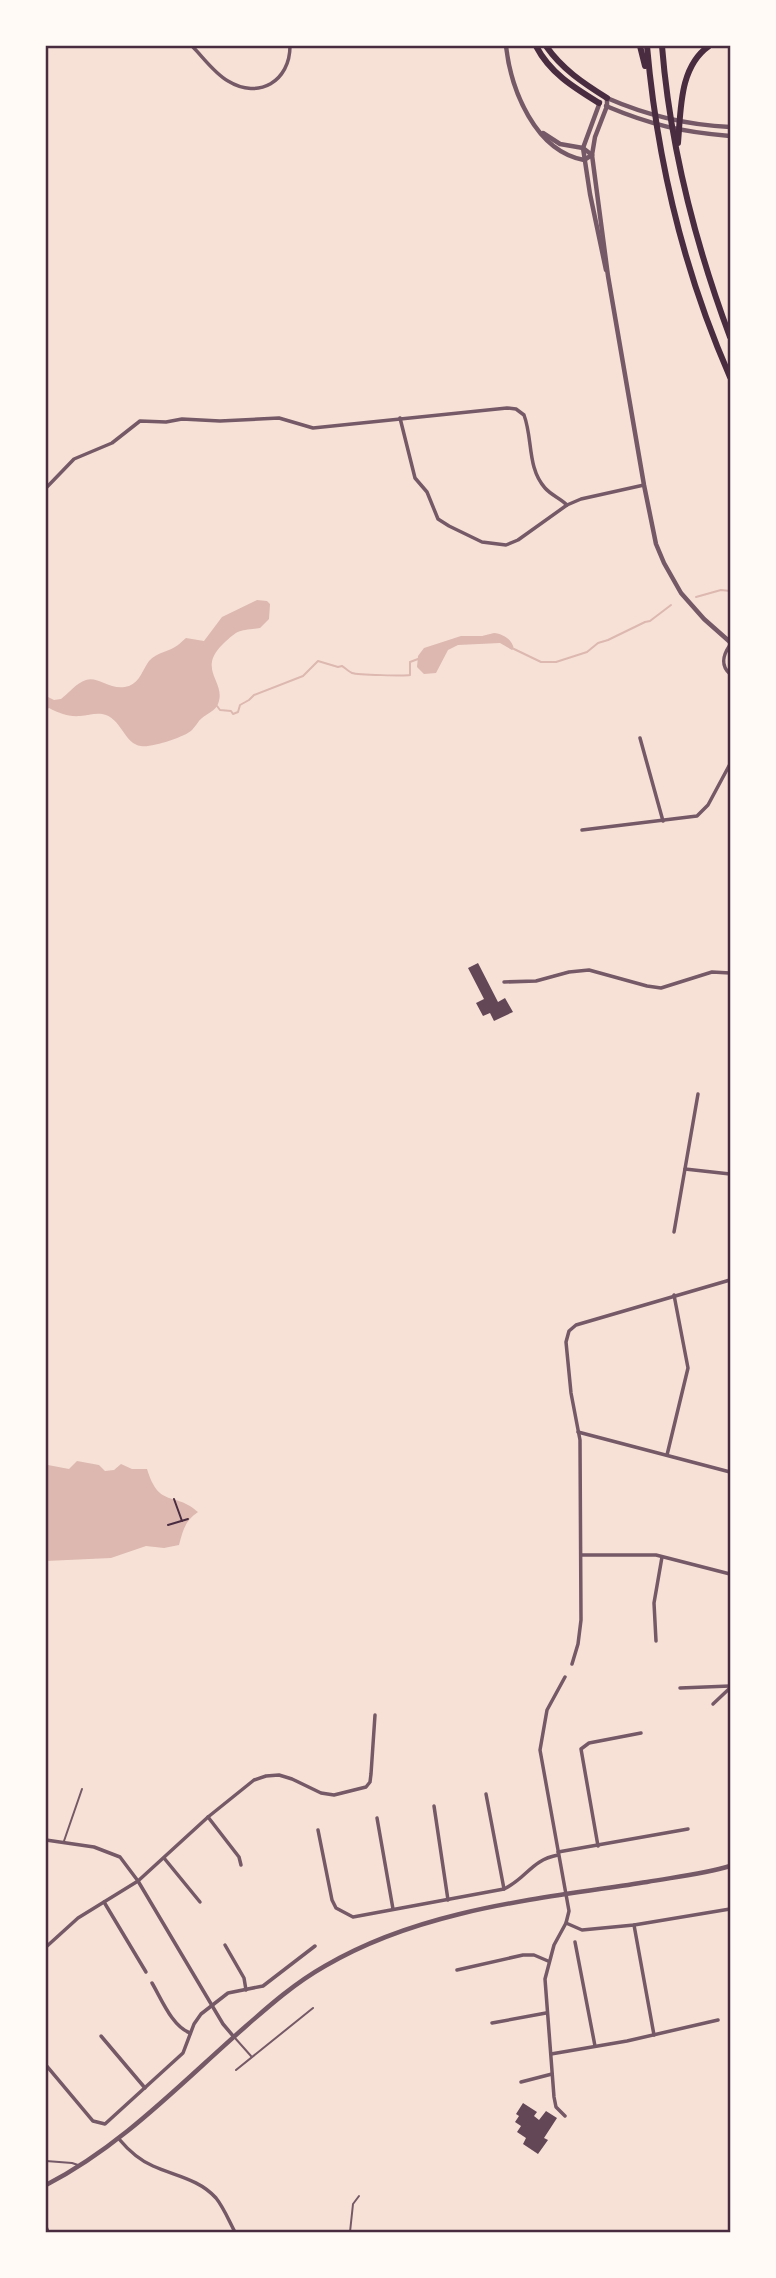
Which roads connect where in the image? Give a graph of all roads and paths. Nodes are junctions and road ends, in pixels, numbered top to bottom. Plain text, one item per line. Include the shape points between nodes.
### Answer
1 (192, 46) edge
2 (290, 46) edge
3 (506, 46) edge
4 (536, 46) edge
5 (546, 46) edge
6 (640, 46) edge
7 (647, 46) edge
8 (662, 46) edge
9 (709, 46) edge
10 (653, 95) junction
11 (607, 98) junction
12 (599, 103) junction
13 (607, 106) junction
14 (730, 127) edge
15 (541, 131) junction
16 (730, 136) edge
17 (583, 149) junction
18 (677, 153) junction
19 (592, 155) junction
20 (584, 160) junction
21 (608, 276) junction
22 (730, 337) edge
23 (730, 377) edge
24 (400, 418) junction
25 (644, 485) junction
26 (46, 488) edge
27 (567, 505) junction
28 (730, 643) edge
29 (730, 674) edge
30 (640, 738) dead end
31 (730, 764) edge
32 (663, 821) junction
33 (582, 830) dead end
34 (730, 973) edge
35 (504, 982) dead end
36 (698, 1094) dead end
37 (685, 1169) junction
38 (730, 1174) edge
39 (674, 1232) dead end
40 (730, 1280) edge
41 (674, 1296) junction
42 (578, 1432) junction
43 (667, 1455) junction
44 (730, 1472) edge
45 (174, 1499) dead end
46 (188, 1518) dead end
47 (181, 1521) junction
48 (168, 1525) dead end
49 (581, 1555) junction
50 (662, 1557) junction
51 (730, 1574) edge
52 (656, 1641) dead end
53 (572, 1664) dead end
54 (565, 1677) dead end
55 (730, 1687) edge
56 (680, 1688) dead end
57 (713, 1703) dead end
58 (375, 1715) dead end
59 (641, 1734) dead end
60 (82, 1789) dead end
61 (485, 1794) dead end
62 (434, 1806) dead end
63 (208, 1817) junction
64 (377, 1818) dead end
65 (688, 1829) dead end
66 (318, 1830) dead end
67 (46, 1840) edge
68 (64, 1842) junction
69 (598, 1846) junction
70 (558, 1854) junction
71 (164, 1858) junction
72 (241, 1865) dead end
73 (730, 1866) edge
74 (138, 1881) junction
75 (504, 1889) junction
76 (566, 1894) junction
77 (448, 1900) junction
78 (104, 1902) junction
79 (200, 1902) dead end
80 (393, 1909) junction
81 (730, 1909) edge
82 (566, 1923) junction
83 (634, 1925) junction
84 (575, 1942) dead end
85 (225, 1945) dead end
86 (315, 1946) dead end
87 (46, 1947) edge
88 (548, 1961) junction
89 (457, 1970) dead end
90 (146, 1972) dead end
91 (152, 1983) dead end
92 (246, 1990) junction
93 (212, 2006) junction
94 (313, 2008) dead end
95 (546, 2013) junction
96 (718, 2021) dead end
97 (492, 2023) dead end
98 (191, 2033) junction
99 (654, 2035) junction
100 (100, 2036) dead end
101 (234, 2037) junction
102 (595, 2046) junction
103 (551, 2054) junction
104 (251, 2056) junction
105 (46, 2065) edge
106 (236, 2070) dead end
107 (552, 2074) junction
108 (521, 2082) dead end
109 (145, 2088) junction
110 (565, 2116) dead end
111 (119, 2139) junction
112 (46, 2161) edge
113 (79, 2166) junction
114 (46, 2185) edge
115 (359, 2196) dead end
116 (46, 2227) edge
117 (48, 2232) edge
118 (235, 2232) edge
119 (349, 2232) edge

1 - 2 street via 227,80 253,88 278,79 289,62
3 - 15 street via 516,91
4 - 12 highway via 562,79
5 - 11 highway via 568,72
6 - 10 highway
7 - 10 highway
8 - 18 highway
9 - 18 highway via 699,52 684,83
10 - 23 highway via 666,176 689,266
11 - 12 street
11 - 13 street
11 - 14 street via 669,120
12 - 13 street
12 - 17 street
13 - 16 street via 652,124
13 - 19 street
15 - 17 street via 560,144
15 - 20 street via 560,152
17 - 19 street
17 - 20 street
18 - 22 highway via 694,230
19 - 20 street
19 - 21 street
20 - 21 street
21 - 25 street
24 - 26 street via 313,428 279,418 141,421 112,443 74,459
24 - 27 street via 507,408 521,411 537,477
24 - 27 street via 415,478 427,492 438,519 449,526 482,542 506,545
25 - 27 street
25 - 28 street via 656,544 672,579
28 - 29 street via 723,663
30 - 32 street
31 - 32 street via 703,813
32 - 33 street
34 - 35 street via 712,972 654,988 589,970
36 - 37 street
37 - 38 street
37 - 39 street
40 - 41 street
41 - 42 street via 569,1331 566,1342
41 - 43 street via 688,1367
42 - 43 street
42 - 49 street
43 - 44 street
45 - 47 path
46 - 47 path
47 - 48 path
49 - 50 street
49 - 53 street via 580,1636
50 - 51 street
50 - 52 street via 653,1603
54 - 70 street via 547,1710 540,1738 540,1761
55 - 56 street
55 - 57 street
58 - 63 street via 366,1787 326,1795 292,1779 266,1776 245,1786
59 - 69 street via 589,1743 580,1749
60 - 68 lane
61 - 75 street
62 - 77 street
63 - 71 street
63 - 72 street
64 - 80 street
65 - 69 street
66 - 80 street via 336,1908 353,1917
67 - 68 street
68 - 74 street via 114,1853
69 - 70 street
70 - 75 street via 542,1859
70 - 76 street
71 - 74 street
71 - 79 street
73 - 76 street
74 - 78 street
74 - 93 street
75 - 77 street
76 - 82 street
76 - 101 street via 439,1919 379,1939 302,1980
77 - 80 street
78 - 87 street
78 - 90 street
81 - 83 street
82 - 83 street via 582,1930
82 - 88 street
83 - 99 street
84 - 102 street
85 - 92 street
86 - 92 street via 263,1986
88 - 89 street via 523,1955
88 - 95 street
91 - 98 street via 176,2022
92 - 93 street via 228,1993
93 - 98 street via 201,2014
93 - 101 street
94 - 104 lane
95 - 97 street
95 - 103 street
96 - 99 street
98 - 109 street via 183,2053
99 - 102 street
100 - 109 street
101 - 104 lane
101 - 111 street
102 - 103 street
103 - 107 street
104 - 106 lane
105 - 109 street via 98,2124 108,2121
107 - 108 street
107 - 110 street via 555,2104
111 - 113 street
111 - 118 street via 146,2163 203,2187 221,2205
112 - 113 lane
113 - 114 street
115 - 119 lane via 353,2204
116 - 117 street

